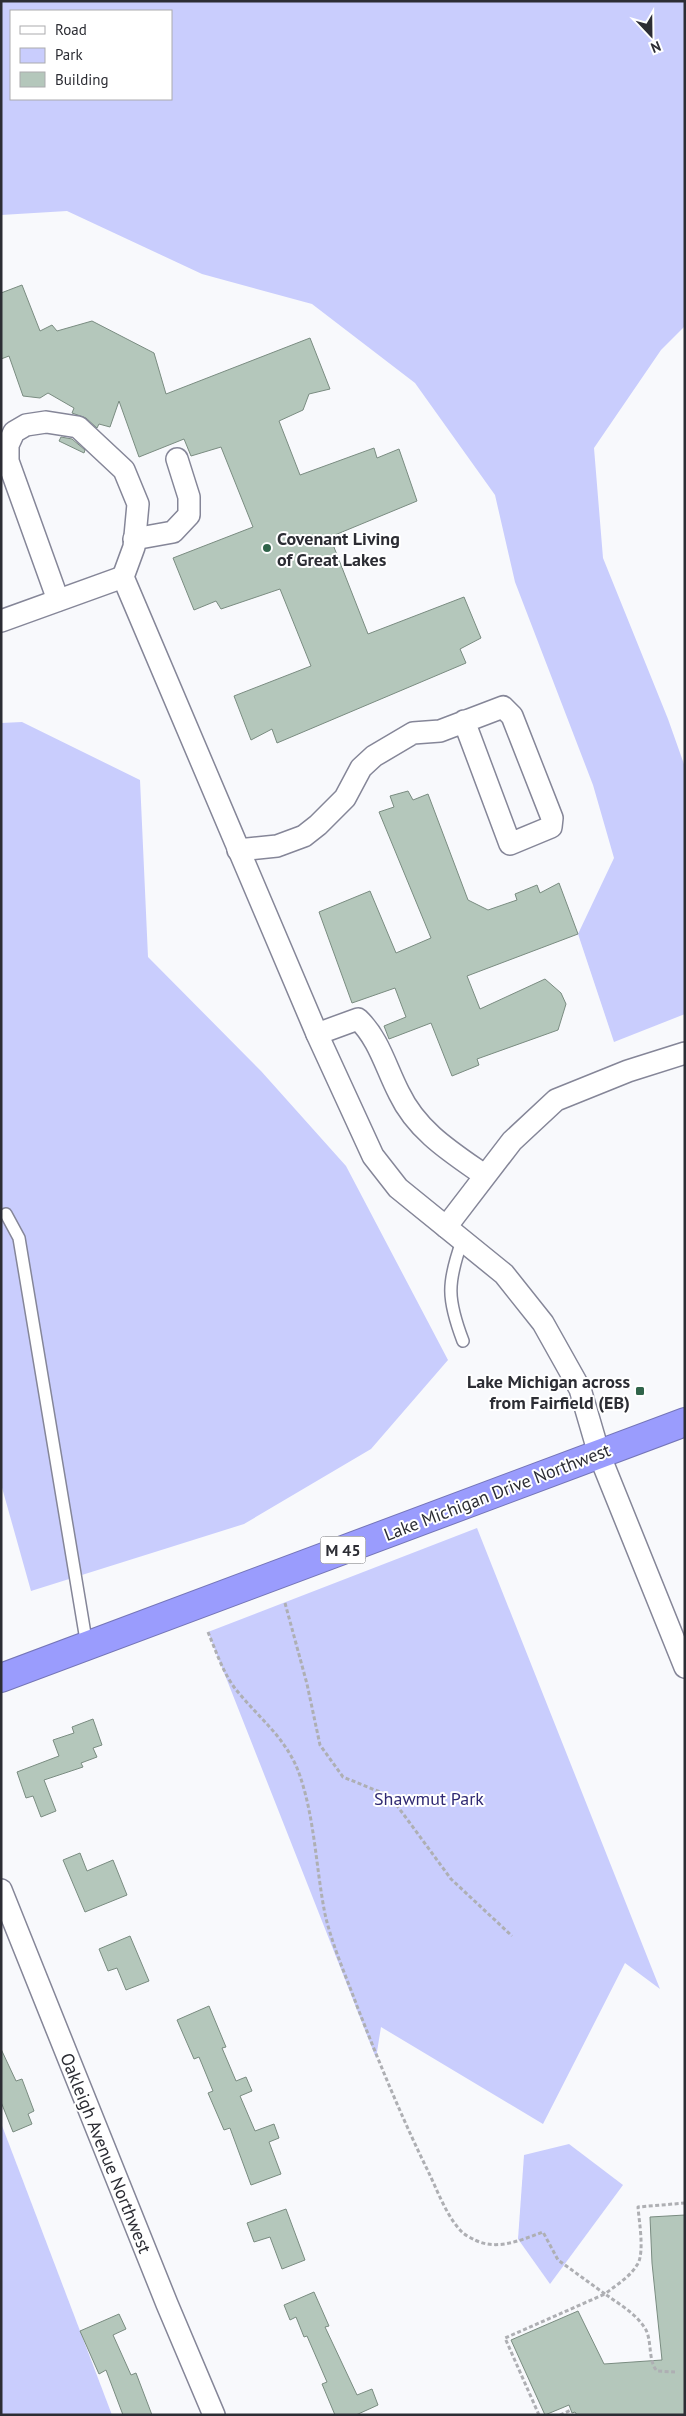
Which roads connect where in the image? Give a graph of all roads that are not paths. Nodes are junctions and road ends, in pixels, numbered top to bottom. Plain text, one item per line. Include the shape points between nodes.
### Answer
1 (177, 459) dead end
2 (134, 539) junction
3 (123, 577) junction
4 (58, 600) junction
5 (1, 621) edge
6 (464, 721) junction
7 (238, 850) junction
8 (317, 1034) junction
9 (685, 1053) edge
10 (484, 1175) junction
11 (6, 1214) dead end
12 (454, 1234) junction
13 (463, 1341) dead end
14 (685, 1422) edge
15 (599, 1454) junction
16 (87, 1646) junction
17 (685, 1667) edge
18 (1, 1678) edge
19 (1, 1890) edge
20 (214, 2415) edge

1 - 2 street via 189,497 190,515 173,532
2 - 3 street
2 - 4 street via 138,504 124,470 78,427 46,422 26,425 14,432 8,445 8,461
3 - 4 street
3 - 7 street
4 - 5 street
6 - 6 street via 503,706 512,716 552,818 551,827 510,844
6 - 7 street via 440,731 413,733 374,756 361,768 345,798 304,836 277,846
7 - 8 street
8 - 10 street via 358,1020 371,1031 399,1095 416,1120 437,1142
8 - 12 street via 373,1156 398,1188
9 - 10 street via 628,1071 556,1100 512,1141
10 - 12 street
11 - 16 lane via 19,1238
12 - 13 lane via 450,1299
12 - 15 street via 504,1274 543,1323 580,1388
14 - 15 highway, Lake Michigan Drive Northwest / M 45
15 - 16 highway, Lake Michigan Drive Northwest / M 45
15 - 17 street
16 - 18 highway, Lake Michigan Drive Northwest / M 45
19 - 20 street, Oakleigh Avenue Northwest

